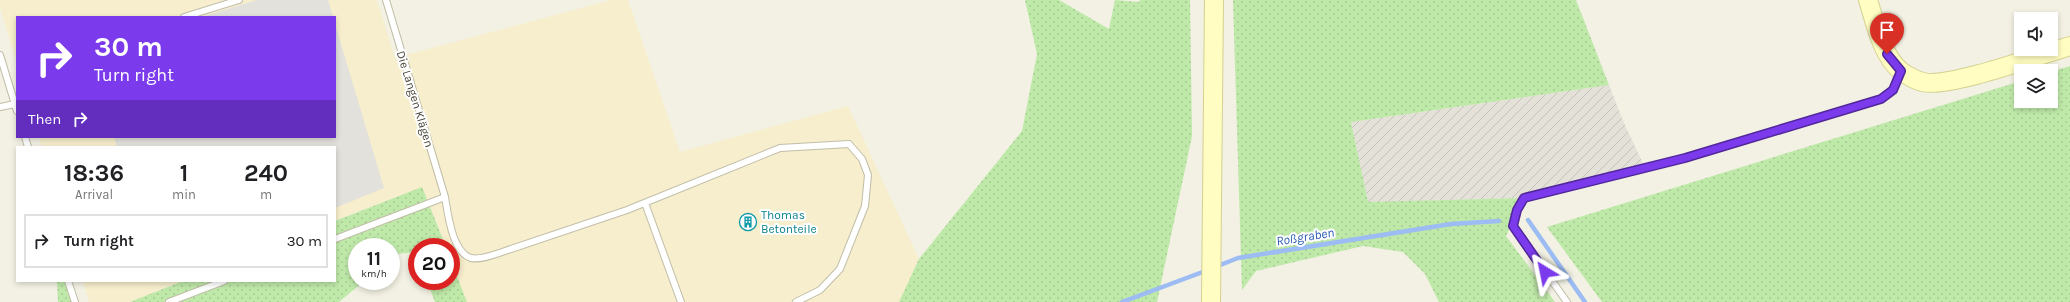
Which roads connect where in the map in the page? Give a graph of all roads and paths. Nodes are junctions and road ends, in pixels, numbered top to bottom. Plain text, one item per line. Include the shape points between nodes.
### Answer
1 (238, 0) edge
2 (386, 0) edge
3 (1214, 0) edge
4 (1868, 0) edge
5 (187, 16) edge
6 (2070, 46) edge
7 (0, 55) edge
8 (1901, 71) junction
9 (15, 104) junction
10 (0, 107) edge
11 (16, 108) edge
12 (445, 197) junction
13 (645, 203) junction
14 (336, 239) edge
15 (68, 282) edge
16 (221, 282) edge
17 (1211, 295) edge
18 (75, 302) edge
19 (169, 302) edge
20 (681, 302) edge
21 (796, 302) edge
22 (1567, 302) edge

1 - 5 lane
2 - 12 lane, Die Langen Klägen
3 - 17 main road
4 - 8 main road via 1887,54
6 - 8 main road via 1942,83 1923,82
7 - 9 lane
8 - 22 lane via 1893,90 1881,99 1685,158 1524,198 1517,210 1513,226
9 - 10 lane
9 - 11 lane
12 - 13 lane, Die Langen Klägen via 456,242 464,254 472,258 502,252
12 - 14 lane
13 - 20 lane
13 - 21 lane via 780,148 849,144 862,159 868,175 865,206 840,269 820,290
15 - 18 lane
16 - 19 lane

